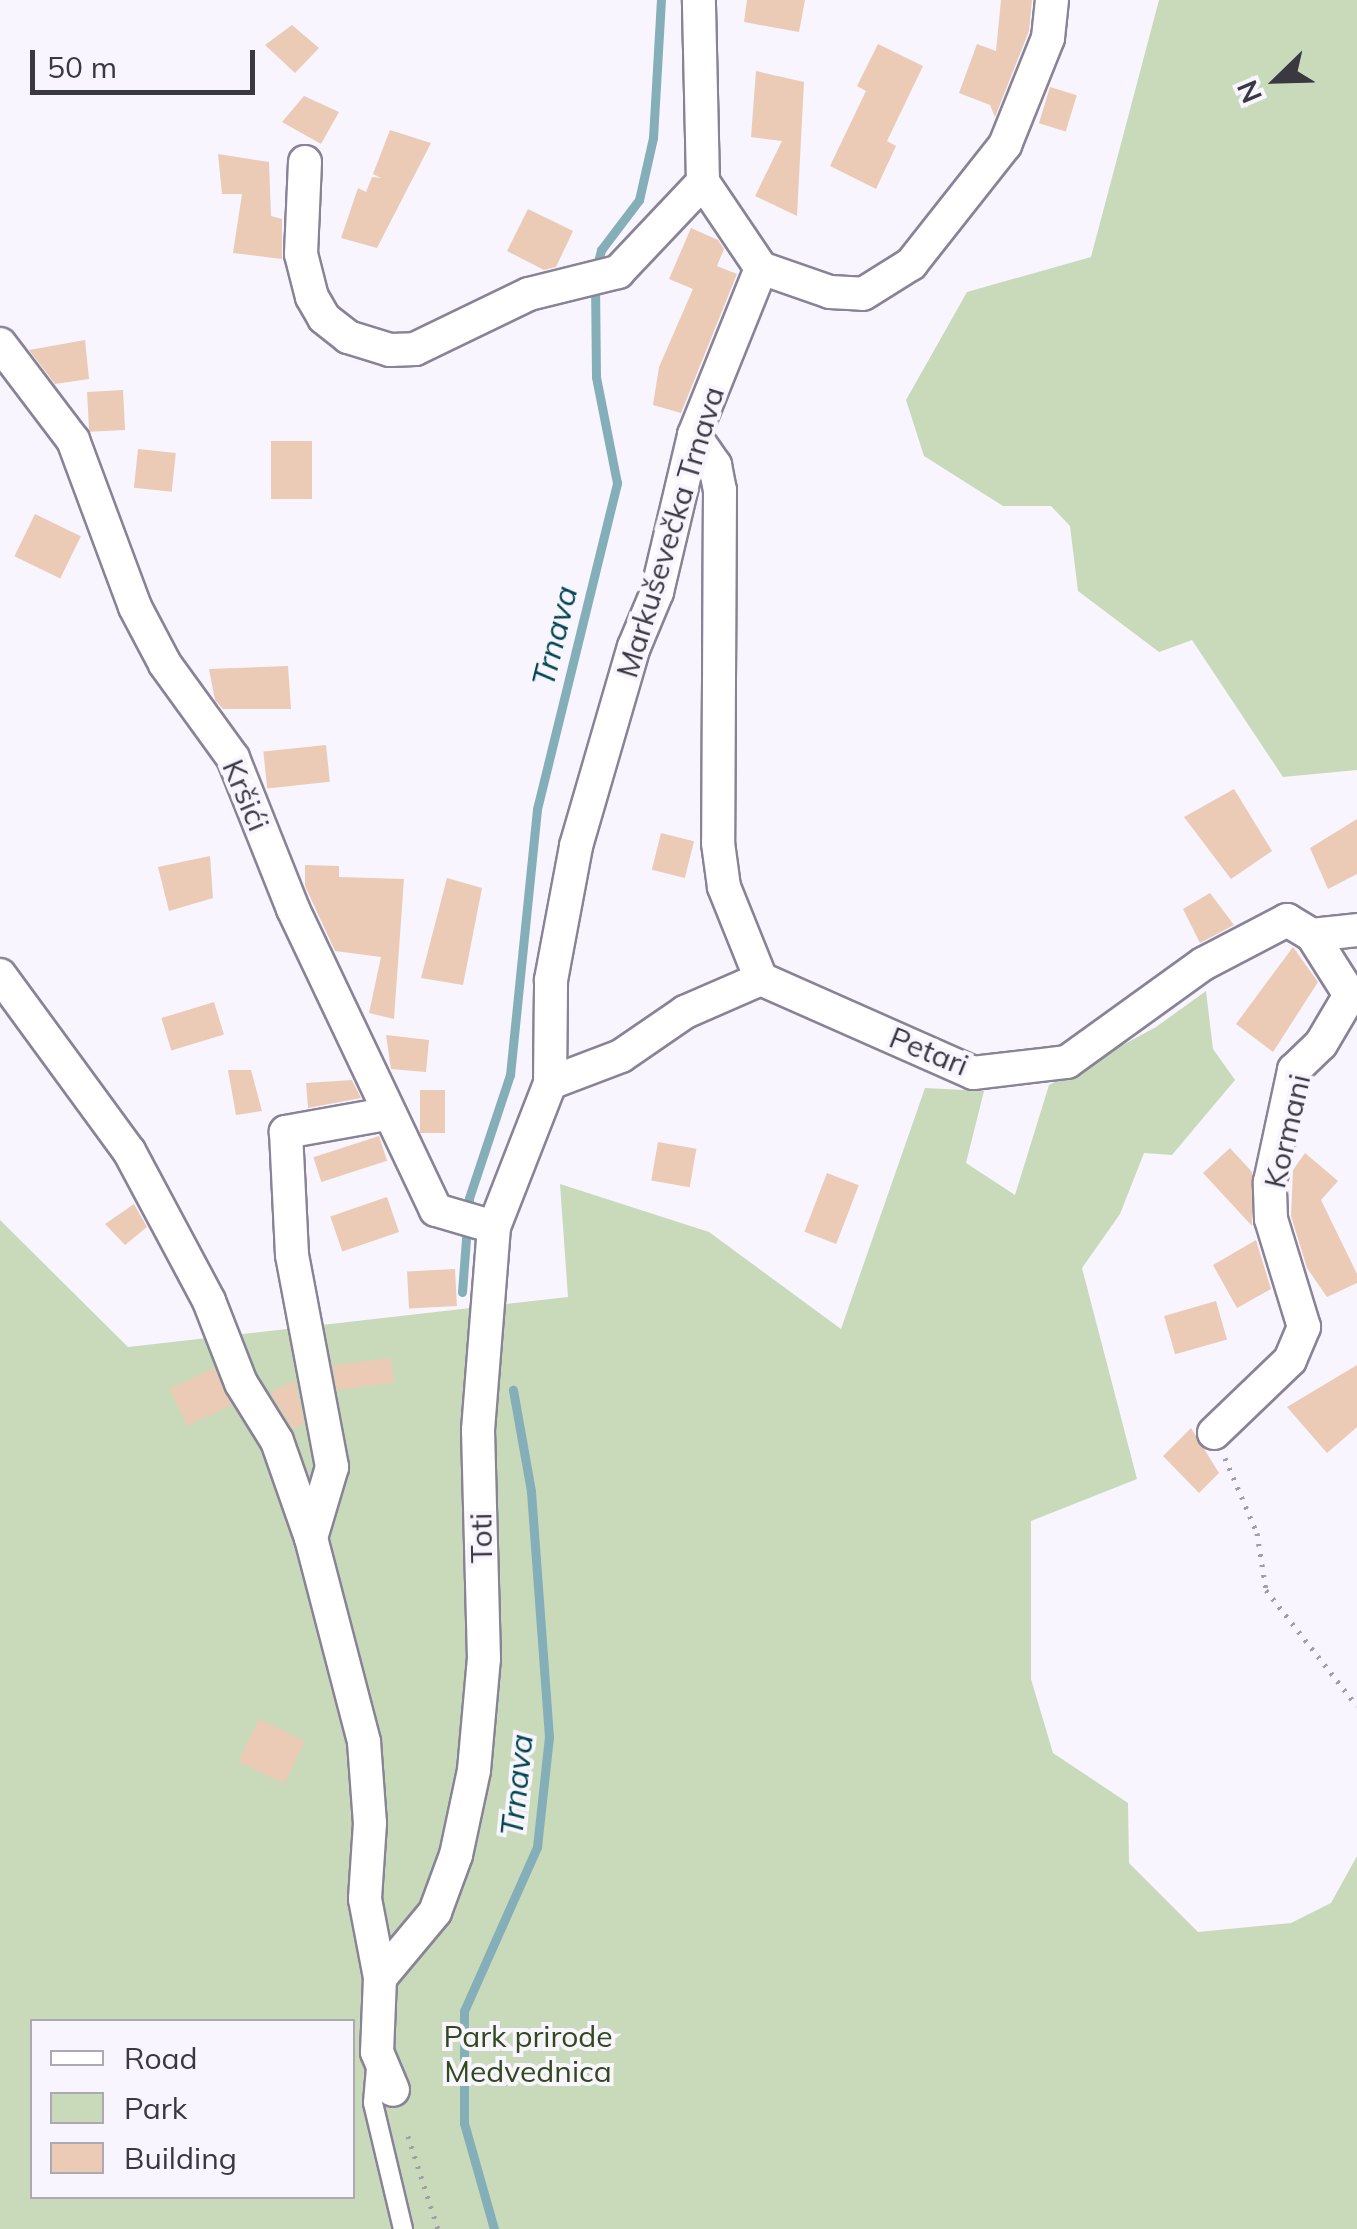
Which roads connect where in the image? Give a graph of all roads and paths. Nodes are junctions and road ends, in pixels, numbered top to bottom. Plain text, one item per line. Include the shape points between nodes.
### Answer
1 (698, 0) edge
2 (1052, 0) edge
3 (305, 162) dead end
4 (703, 182) junction
5 (761, 268) junction
6 (0, 344) edge
7 (694, 435) junction
8 (1357, 930) edge
9 (1312, 935) junction
10 (0, 975) edge
11 (760, 979) junction
12 (1353, 994) edge
13 (550, 1083) junction
14 (386, 1114) junction
15 (474, 1223) junction
16 (1214, 1433) joint
17 (311, 1538) junction
18 (1357, 1706) edge
19 (380, 1978) junction
20 (378, 2052) junction
21 (394, 2090) joint
22 (403, 2229) edge
23 (438, 2229) edge

1 - 4 street
2 - 5 street via 1048,38 1005,144 912,264 863,294 830,292
3 - 4 street via 304,278 324,318 348,336 390,350 415,349 529,294 631,264
4 - 5 street
5 - 7 street, Markuševečka Trnava
6 - 14 street, Kršići via 73,440 142,621 164,664 233,758
7 - 11 street via 715,465 720,490 718,843 724,887
7 - 13 street, Markuševečka Trnava via 658,592 634,647 576,846 550,980
8 - 9 street, Petari
9 - 11 street, Petari via 1287,920 1203,964 1067,1062 973,1073
9 - 12 street, Kormani
10 - 17 street via 129,1151 209,1302 241,1383 277,1441
11 - 13 street via 685,1012 621,1056
12 - 16 street, Kormani via 1294,1070 1270,1182 1271,1218 1304,1326 1290,1360
13 - 15 street, Toti
14 - 15 street, Kršići via 410,1146 436,1210
14 - 17 street via 286,1132 292,1256 332,1467
15 - 19 street, Toti via 484,1658 474,1770 436,1912
16 - 18 path via 1257,1532 1266,1590
17 - 19 street via 364,1742 370,1822 365,1900
19 - 20 street
20 - 21 street
20 - 22 lane via 373,2103
21 - 23 path

